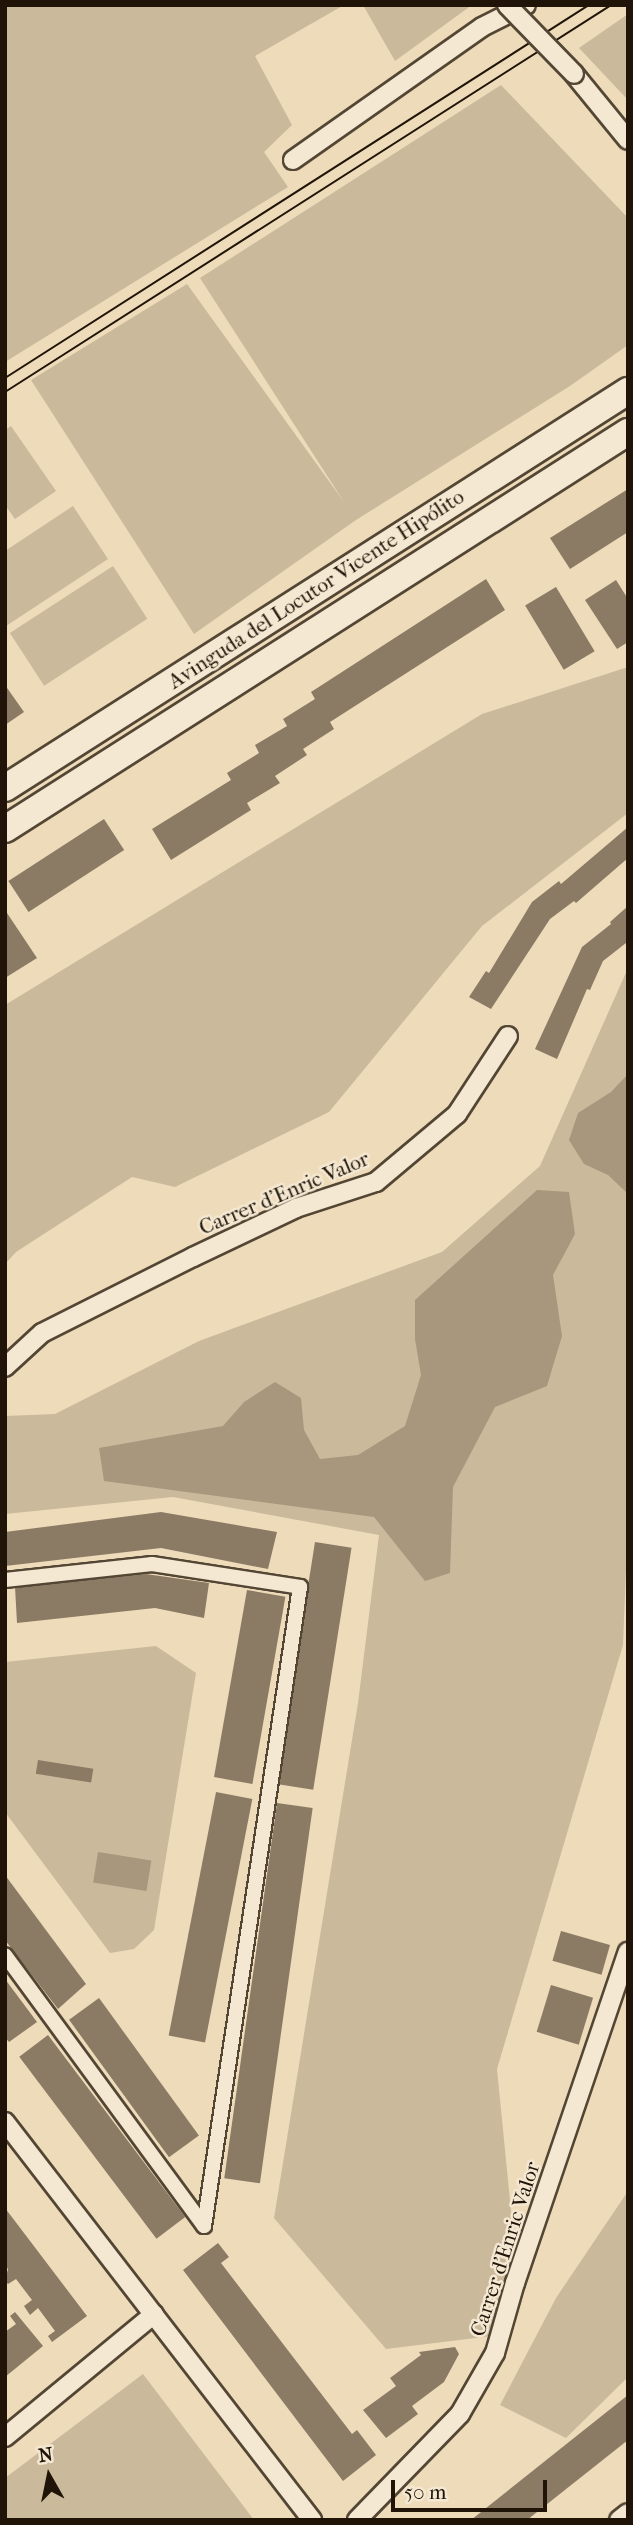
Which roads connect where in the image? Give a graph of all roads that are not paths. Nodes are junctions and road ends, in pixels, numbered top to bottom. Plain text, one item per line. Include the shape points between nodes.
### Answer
1 (507, 5) edge
2 (526, 5) edge
3 (573, 74) junction
4 (628, 128) edge
5 (628, 140) edge
6 (293, 160) dead end
7 (628, 391) edge
8 (628, 432) edge
9 (5, 788) edge
10 (5, 829) edge
11 (508, 1036) dead end
12 (5, 1367) edge
13 (5, 1580) edge
14 (628, 1952) edge
15 (5, 1955) edge
16 (5, 2122) edge
17 (154, 2314) junction
18 (5, 2437) edge
19 (628, 2513) edge
20 (312, 2520) edge
21 (357, 2520) edge
22 (619, 2520) edge

1 - 3 street, bridge
2 - 6 street via 482,27
3 - 4 street
3 - 5 street
7 - 9 main road, Avinguda del Locutor Vicente Hipólito
8 - 10 main road, Avinguda del Locutor Vicente Hipólito
11 - 12 street, Carrer d'Enric Valor via 457,1114 376,1182 296,1208 41,1332
13 - 15 street via 152,1564 300,1587 204,2226
14 - 21 street, Carrer d'Enric Valor via 495,2353 460,2414
16 - 17 street
17 - 18 street
17 - 20 street
19 - 22 street

